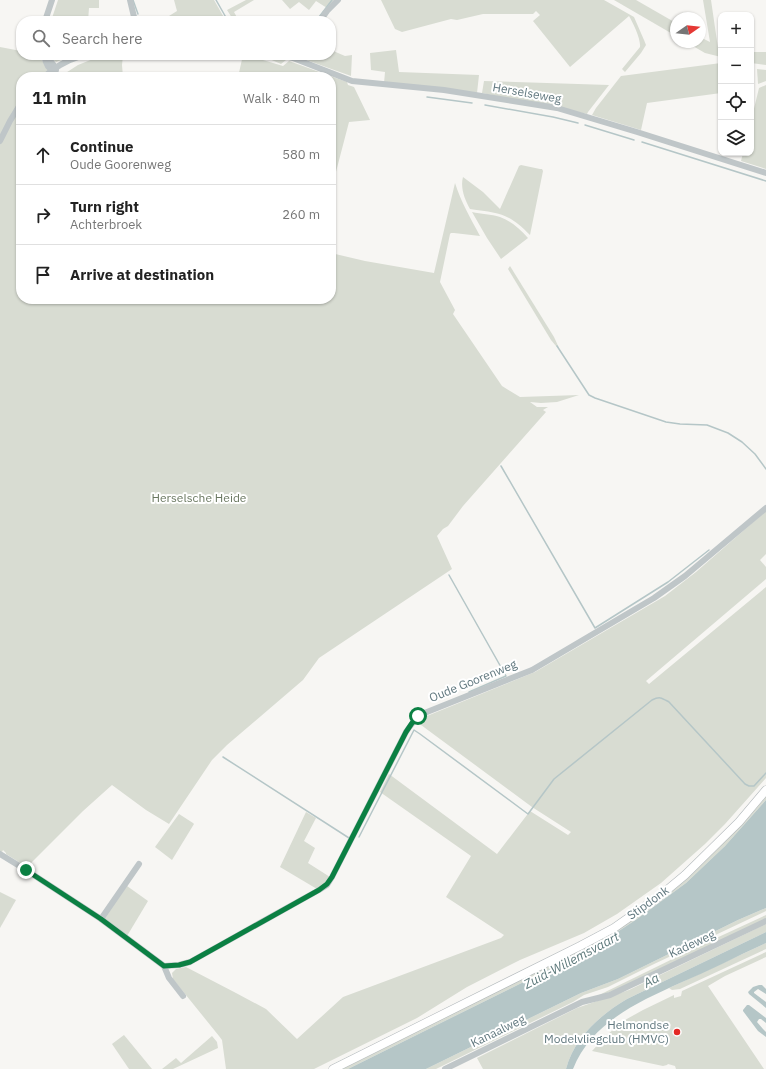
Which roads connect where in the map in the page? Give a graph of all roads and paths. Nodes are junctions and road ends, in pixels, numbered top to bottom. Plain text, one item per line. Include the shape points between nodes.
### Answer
1 (52, 0) edge
2 (130, 0) edge
3 (338, 0) edge
4 (47, 16) edge
5 (134, 16) edge
6 (324, 16) edge
7 (46, 60) edge
8 (73, 60) edge
9 (302, 60) edge
10 (53, 72) edge
11 (332, 72) edge
12 (336, 74) edge
13 (16, 111) edge
14 (0, 141) edge
15 (766, 173) edge
16 (766, 508) edge
17 (766, 790) edge
18 (0, 854) edge
19 (140, 864) dead end
20 (101, 919) junction
21 (766, 921) edge
22 (164, 966) junction
23 (183, 996) dead end
24 (582, 1002) joint
25 (333, 1069) edge
26 (445, 1069) edge

1 - 4 street
2 - 5 street
3 - 6 street
7 - 10 street
8 - 10 street
9 - 11 street, Herselseweg
12 - 15 street, Herselseweg via 361,82 444,90 557,108
13 - 14 street
16 - 22 street, Oude Goorenweg via 685,576 654,598 532,670 418,716 406,732 327,884 190,962
17 - 25 main road, Stipdonk via 739,822 685,875 614,928
18 - 20 street
19 - 20 street
20 - 22 street
21 - 24 street, Kadeweg via 610,995
22 - 23 street via 169,978
24 - 26 street, Kanaalweg

